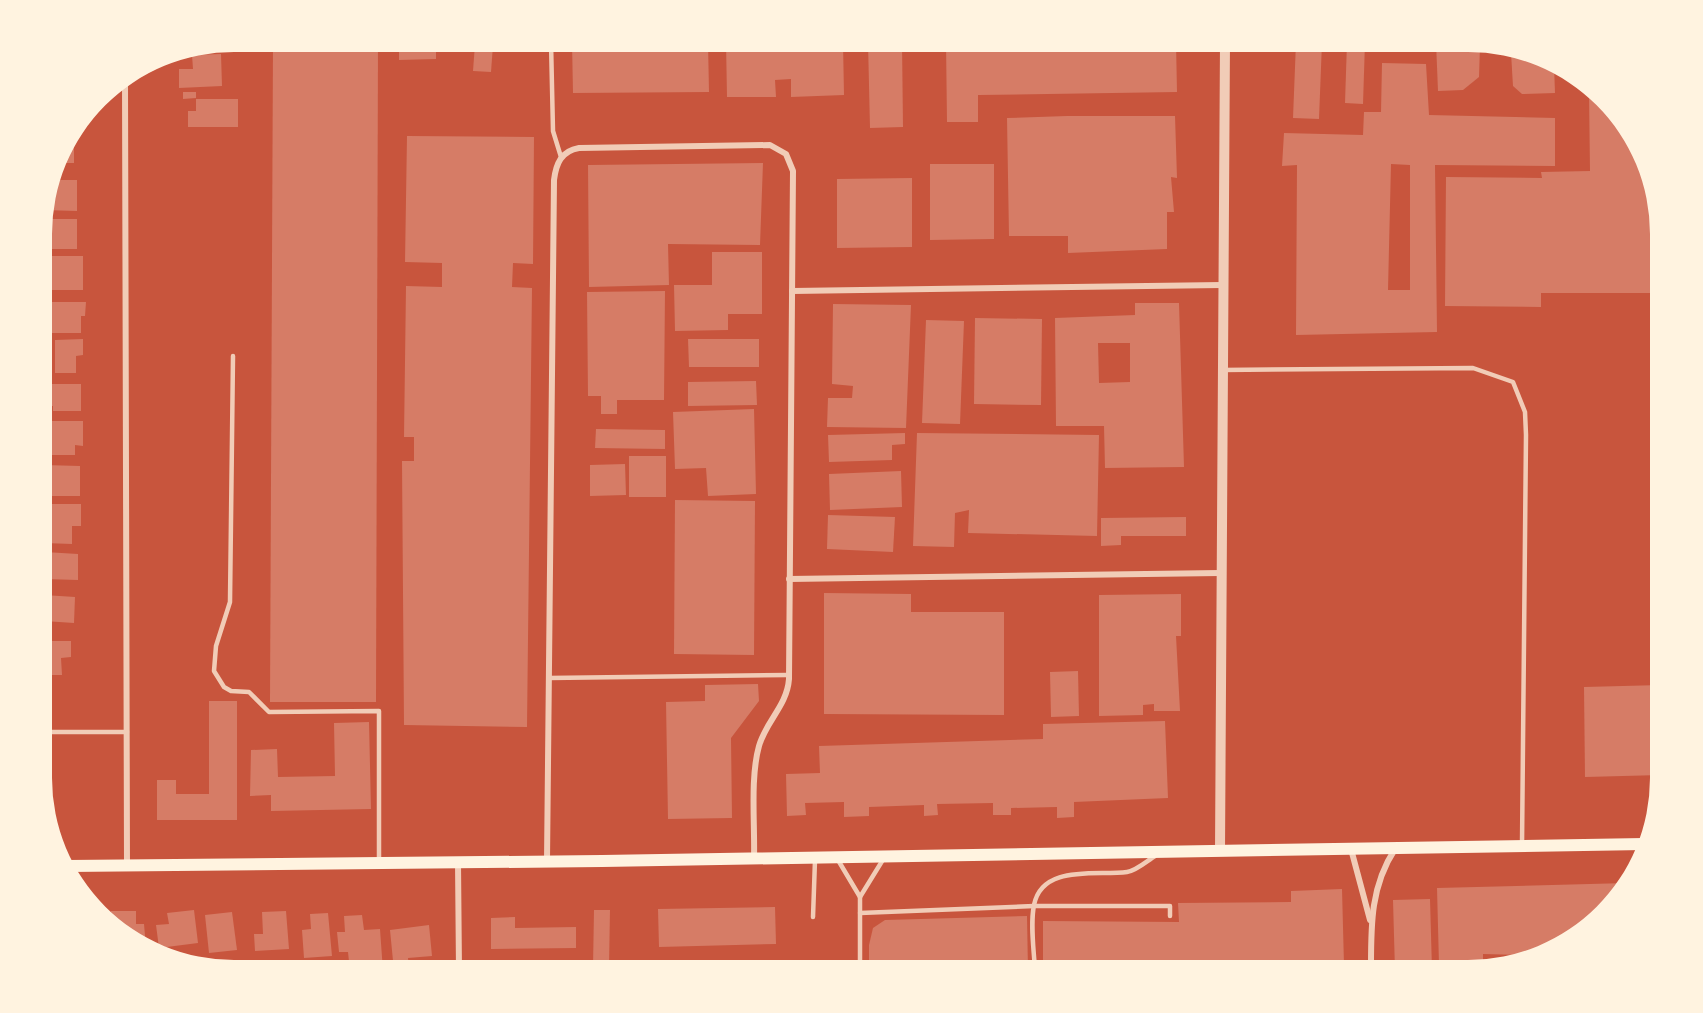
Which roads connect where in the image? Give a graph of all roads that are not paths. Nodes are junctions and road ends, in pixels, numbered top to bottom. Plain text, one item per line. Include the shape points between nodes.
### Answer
1 (551, 52) edge
2 (1225, 52) edge
3 (125, 89) edge
4 (561, 157) junction
5 (1222, 285) junction
6 (792, 291) junction
7 (233, 356) dead end
8 (1222, 370) junction
9 (1220, 573) junction
10 (789, 579) junction
11 (788, 675) junction
12 (549, 678) junction
13 (52, 732) edge
14 (127, 732) junction
15 (1638, 844) edge
16 (1522, 846) junction
17 (1351, 849) junction
18 (1395, 849) junction
19 (1220, 850) junction
20 (1162, 851) junction
21 (815, 857) junction
22 (837, 857) junction
23 (885, 857) junction
24 (754, 858) junction
25 (547, 861) junction
26 (458, 862) junction
27 (379, 863) junction
28 (127, 865) junction
29 (75, 866) edge
30 (860, 897) junction
31 (1034, 906) junction
32 (860, 913) junction
33 (1170, 916) dead end
34 (813, 917) dead end
35 (1371, 923) junction
36 (459, 960) edge
37 (860, 960) edge
38 (1035, 960) edge
39 (1371, 960) edge

1 - 4 lane via 553,131
2 - 5 street
3 - 14 street
4 - 6 street via 579,148 770,146 781,150 792,166
4 - 12 street via 554,180
5 - 6 street
5 - 8 street
6 - 10 street
7 - 27 lane via 230,602 216,646 214,671 224,687 249,692 269,712 379,711
8 - 9 street
8 - 16 lane via 1473,368 1513,382 1525,412 1526,435
9 - 10 street
9 - 19 street
10 - 11 street
11 - 12 lane
11 - 24 street via 782,706 757,753
12 - 25 street
13 - 14 lane
14 - 28 street
15 - 16 main road
16 - 18 main road
17 - 18 main road
17 - 19 main road
17 - 35 street
18 - 35 street via 1376,887
19 - 20 main road
20 - 23 main road
20 - 31 lane via 1130,872 1089,873 1047,882
21 - 22 main road
21 - 24 main road
21 - 34 lane
22 - 23 main road
22 - 30 lane
23 - 30 lane
24 - 25 main road
25 - 26 main road
26 - 27 main road
26 - 36 street
27 - 28 main road
28 - 29 main road
30 - 32 lane
31 - 32 lane
31 - 33 lane via 1170,906
31 - 38 lane
32 - 37 lane
35 - 39 street

